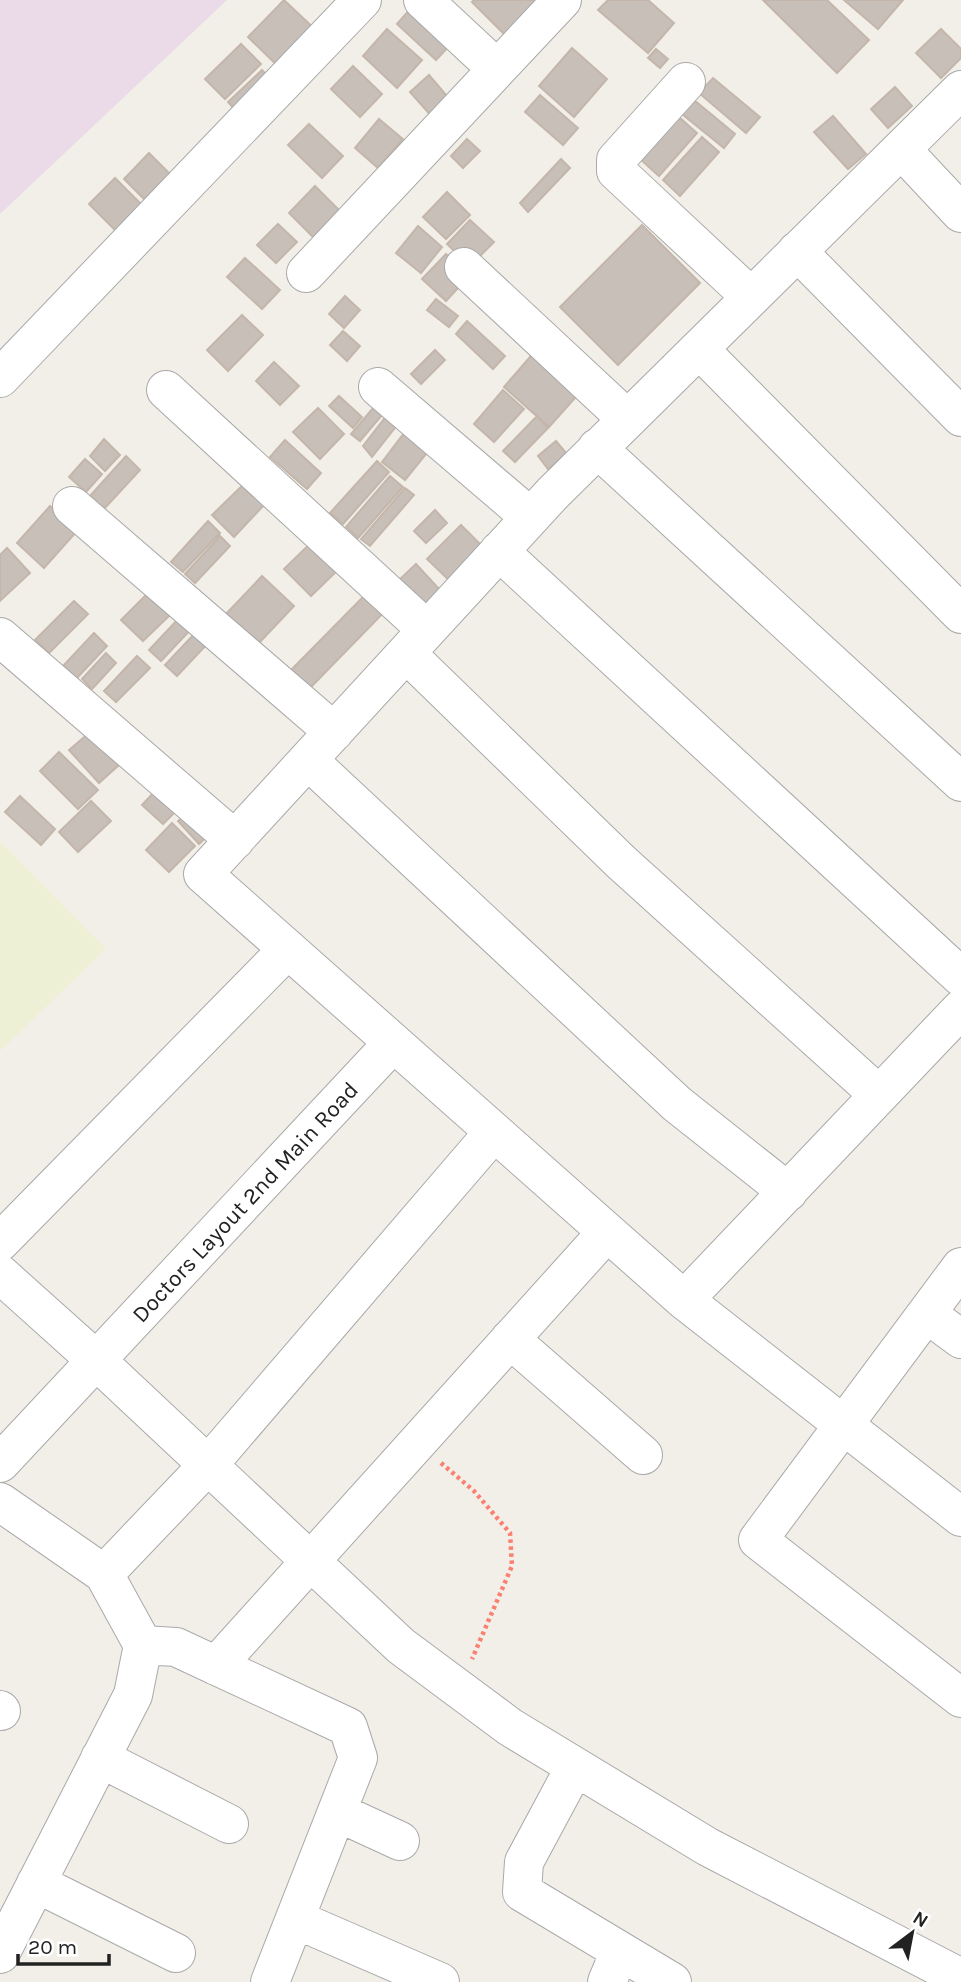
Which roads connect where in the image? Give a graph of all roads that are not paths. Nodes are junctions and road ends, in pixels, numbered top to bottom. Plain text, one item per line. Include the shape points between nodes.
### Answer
1 (362, 0) edge
2 (423, 0) edge
3 (562, 0) edge
4 (497, 69) junction
5 (686, 82) dead end
6 (961, 90) edge
7 (901, 149) junction
8 (961, 213) edge
9 (797, 251) junction
10 (464, 267) dead end
11 (306, 273) dead end
12 (751, 297) junction
13 (699, 349) junction
14 (0, 378) edge
15 (378, 387) dead end
16 (166, 390) dead end
17 (961, 417) edge
18 (627, 419) junction
19 (597, 448) junction
20 (72, 506) dead end
21 (530, 517) junction
22 (499, 551) junction
23 (961, 614) edge
24 (0, 638) edge
25 (416, 642) junction
26 (334, 732) junction
27 (308, 760) junction
28 (961, 782) edge
29 (234, 840) junction
30 (288, 949) junction
31 (961, 977) edge
32 (961, 1009) edge
33 (393, 1044) junction
34 (879, 1095) junction
35 (494, 1132) junction
36 (788, 1192) junction
37 (607, 1232) junction
38 (0, 1242) edge
39 (961, 1267) edge
40 (0, 1274) edge
41 (684, 1300) junction
42 (927, 1314) junction
43 (510, 1339) junction
44 (961, 1339) edge
45 (97, 1361) junction
46 (842, 1426) junction
47 (643, 1455) dead end
48 (0, 1463) edge
49 (208, 1465) junction
50 (0, 1502) edge
51 (961, 1517) edge
52 (309, 1560) junction
53 (104, 1574) junction
54 (143, 1645) junction
55 (216, 1665) junction
56 (961, 1698) edge
57 (100, 1758) junction
58 (575, 1767) junction
59 (337, 1812) junction
60 (229, 1824) dead end
61 (400, 1841) dead end
62 (36, 1884) junction
63 (295, 1919) junction
64 (176, 1953) dead end
65 (0, 1954) edge
66 (613, 1966) edge
67 (961, 1978) edge
68 (270, 1982) edge
69 (440, 1982) edge
70 (672, 1982) edge

1 - 14 street
2 - 4 street
3 - 4 street
4 - 11 street
5 - 12 street via 616,160 616,171
6 - 7 street
7 - 8 street
7 - 9 street
9 - 12 street
9 - 17 street
10 - 18 street
12 - 13 street
13 - 18 street
13 - 23 street
15 - 21 street
16 - 25 street
18 - 19 street
19 - 21 street
19 - 28 street
20 - 26 street
21 - 22 street
22 - 25 street
22 - 31 street
24 - 29 street
25 - 26 street
25 - 34 street via 621,862
26 - 27 street
27 - 29 street
27 - 36 street via 677,1104
29 - 30 street via 203,874
30 - 33 street
30 - 38 street
32 - 34 street
33 - 35 street
33 - 45 street, Doctors Layout 2nd Main Road
34 - 36 street
35 - 37 street
35 - 49 street
36 - 41 street
37 - 41 street
37 - 43 street
39 - 42 street
40 - 45 street
41 - 46 street
42 - 44 street
42 - 46 street
43 - 47 street
43 - 52 street
45 - 48 street, Doctors Layout 2nd Main Road
45 - 49 street
46 - 51 street
46 - 56 street via 758,1540
49 - 52 street
49 - 53 street
50 - 53 street
52 - 55 street
52 - 58 street via 401,1646 510,1727
53 - 54 street
54 - 55 street via 176,1647
54 - 57 street via 133,1695
55 - 59 street via 348,1727 358,1758
57 - 60 street
57 - 62 street
58 - 66 street via 524,1862 522,1892
58 - 67 street via 708,1847
59 - 61 street
59 - 63 street
62 - 64 street
62 - 65 street
63 - 68 street
63 - 69 street
66 - 70 street

